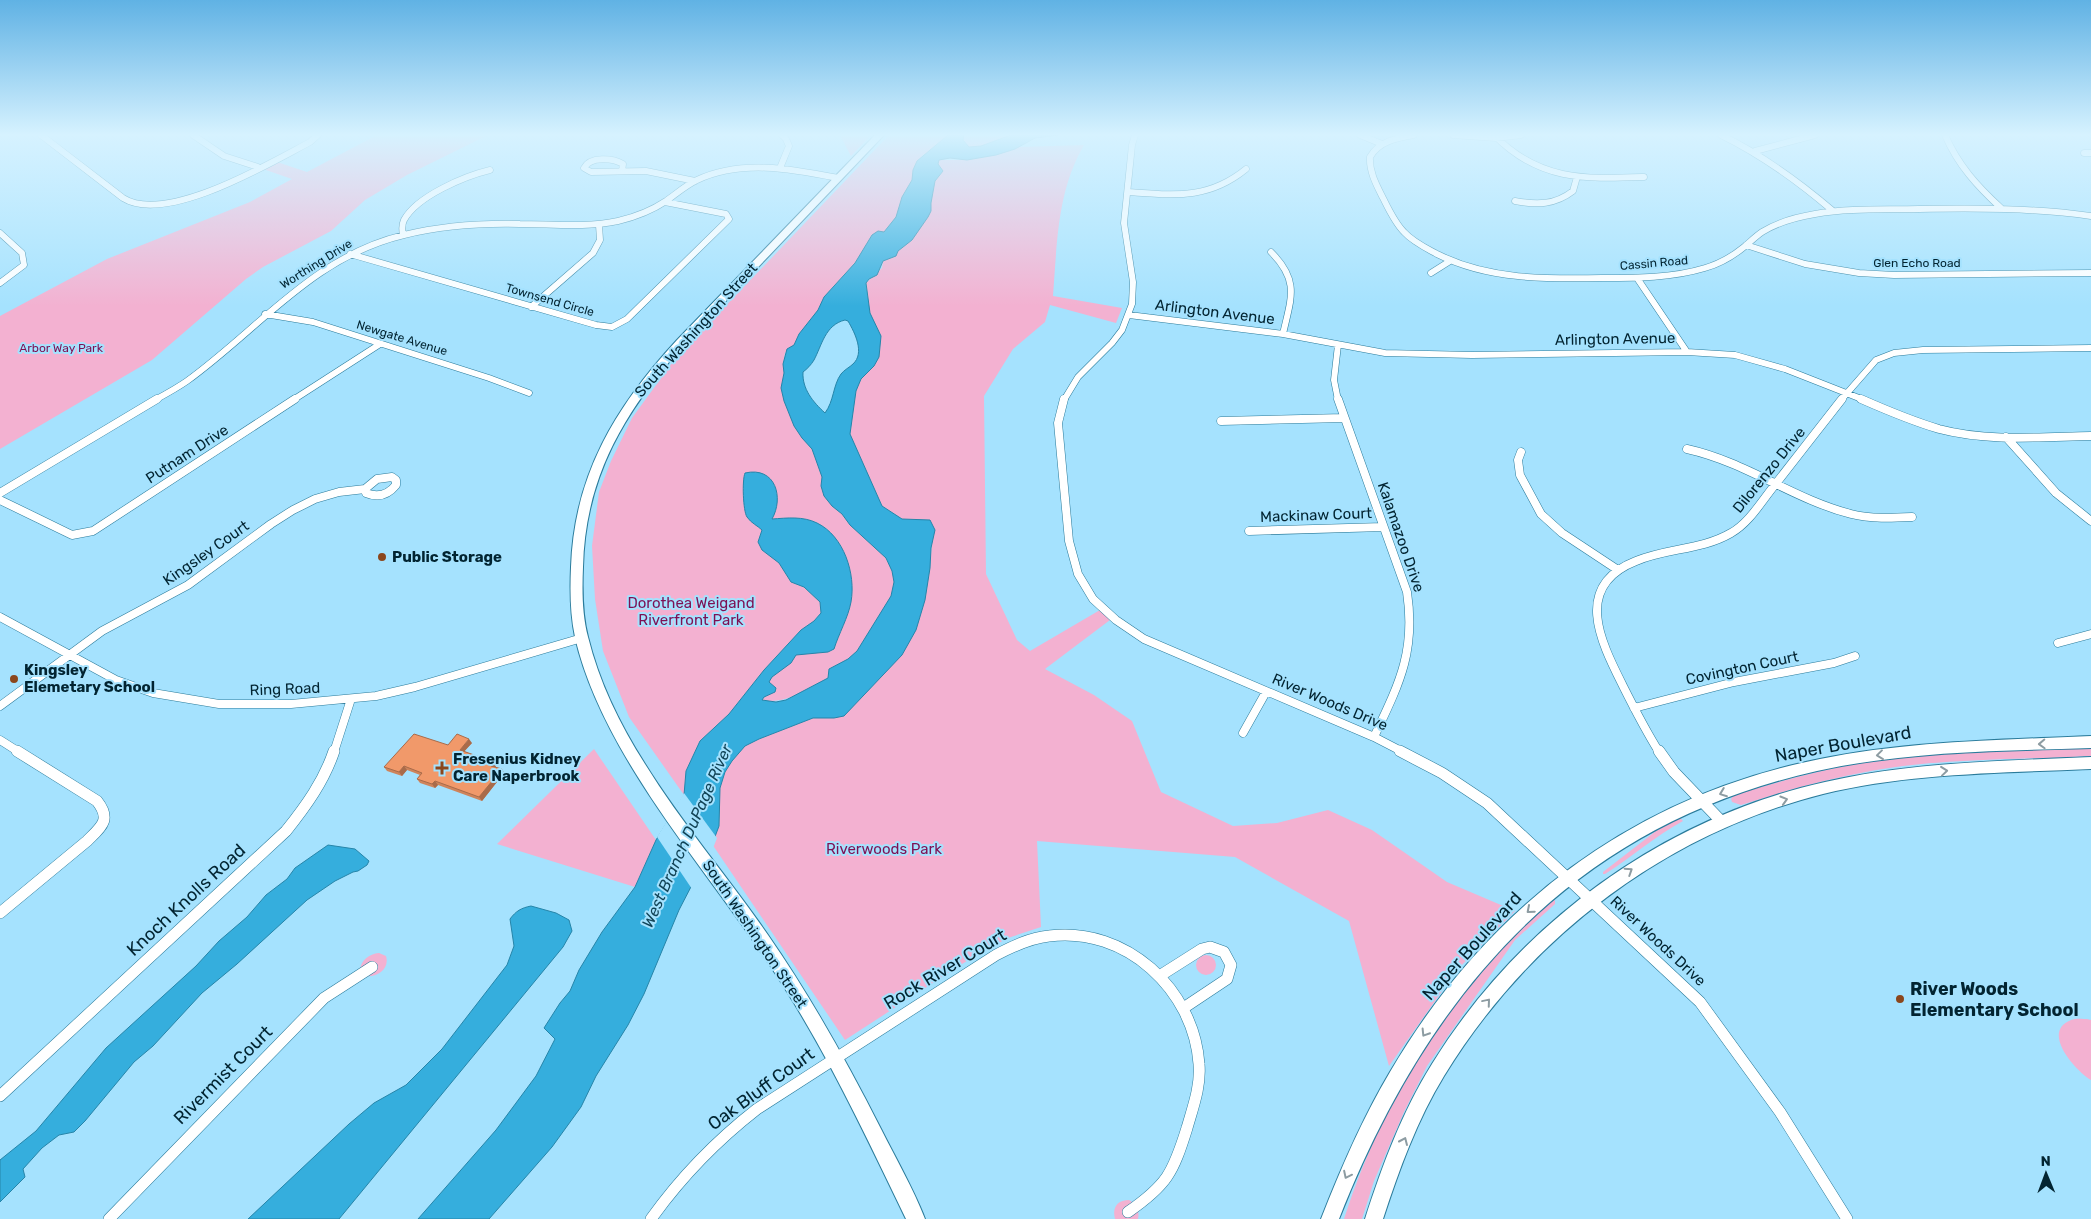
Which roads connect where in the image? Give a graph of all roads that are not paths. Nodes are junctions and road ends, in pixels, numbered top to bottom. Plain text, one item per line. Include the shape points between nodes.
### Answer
1 (115, 192) edge
2 (206, 192) edge
3 (441, 192) edge
4 (679, 192) edge
5 (825, 192) edge
6 (1128, 192) joint
7 (1206, 192) edge
8 (1381, 192) edge
9 (1572, 192) edge
10 (1810, 192) edge
11 (1984, 192) edge
12 (1515, 201) dead end
13 (665, 202) junction
14 (2001, 208) junction
15 (1833, 211) junction
16 (2091, 216) edge
17 (599, 225) junction
18 (0, 233) edge
19 (403, 235) junction
20 (1746, 245) junction
21 (1271, 252) dead end
22 (350, 254) junction
23 (1448, 260) junction
24 (1430, 273) dead end
25 (2091, 273) edge
26 (1637, 278) junction
27 (0, 283) edge
28 (531, 307) junction
29 (265, 314) junction
30 (1129, 315) junction
31 (1283, 334) junction
32 (380, 344) junction
33 (1338, 345) junction
34 (2091, 348) edge
35 (1686, 352) junction
36 (529, 394) dead end
37 (1846, 394) junction
38 (1344, 418) junction
39 (1220, 421) dead end
40 (2091, 436) edge
41 (2006, 437) junction
42 (1687, 448) dead end
43 (1521, 452) dead end
44 (1778, 483) junction
45 (366, 488) dead end
46 (0, 493) edge
47 (0, 500) edge
48 (1912, 517) dead end
49 (2091, 521) edge
50 (1384, 527) junction
51 (1249, 531) dead end
52 (1618, 570) junction
53 (0, 618) edge
54 (2091, 634) edge
55 (582, 638) junction
56 (2058, 643) dead end
57 (69, 656) junction
58 (1856, 656) dead end
59 (1266, 692) junction
60 (350, 699) junction
61 (0, 706) edge
62 (1634, 708) junction
63 (1243, 733) dead end
64 (1374, 737) junction
65 (0, 740) edge
66 (2091, 742) edge
67 (2091, 763) edge
68 (1702, 801) junction
69 (1721, 821) junction
70 (1567, 878) junction
71 (1590, 900) junction
72 (0, 913) edge
73 (372, 967) dead end
74 (1161, 975) junction
75 (1185, 1007) junction
76 (835, 1058) junction
77 (0, 1096) edge
78 (1128, 1212) dead end
79 (109, 1219) edge
80 (651, 1219) edge
81 (916, 1219) edge
82 (1330, 1219) edge
83 (1374, 1219) edge
84 (1847, 1219) edge

1 - 2 street via 124,199 162,205
3 - 19 street via 413,209 403,222
4 - 13 street, Worthing Drive
5 - 55 main road, South Washington Street via 655,370 612,434 588,490 578,547 576,583
6 - 7 street
6 - 30 street, River Woods Drive via 1124,230 1134,283
8 - 23 street via 1403,232
9 - 12 street via 1557,201 1536,205
10 - 15 street
11 - 14 street
13 - 17 street, Worthing Drive via 635,217
13 - 28 street, Townsend Circle via 726,214 728,219 628,319 603,327
14 - 15 street, Cassin Road
14 - 16 street, Cassin Road
15 - 20 street, Cassin Road via 1766,229
17 - 19 street, Worthing Drive via 504,224
17 - 28 street via 600,238 592,253
18 - 27 street via 22,253 24,265
19 - 22 street, Worthing Drive
20 - 25 street, Glen Echo Road via 1805,264 1858,273
20 - 26 street, Cassin Road via 1731,257 1705,268
21 - 31 street via 1283,263 1291,280
22 - 28 street, Townsend Circle
22 - 29 street, Worthing Drive via 295,288
23 - 24 street
23 - 26 street, Cassin Road via 1482,271 1517,277
26 - 35 street
29 - 32 street, Newgate Avenue via 313,322
29 - 46 street, Worthing Drive via 186,382
30 - 31 street, Arlington Avenue
30 - 59 street, River Woods Drive via 1117,336 1069,388 1061,404 1058,423 1069,541 1076,570 1090,596 1129,630
31 - 33 street, Arlington Avenue
32 - 36 street, Newgate Avenue via 496,380
32 - 47 street, Putnam Drive via 94,531 72,535
33 - 35 street, Arlington Avenue via 1385,353 1428,354
33 - 38 street, Kalamazoo Drive via 1334,380
34 - 37 street, Dilorenzo Drive via 1894,353 1870,364
35 - 37 street, Arlington Avenue via 1748,357
37 - 41 street, Arlington Avenue via 1940,429
37 - 44 street, Dilorenzo Drive
38 - 39 street
38 - 50 street, Kalamazoo Drive
40 - 41 street, Arlington Avenue
41 - 49 street via 2050,487
42 - 44 street via 1716,456
43 - 52 street via 1518,460 1520,475 1541,514
44 - 48 street via 1850,514 1878,518
44 - 52 street, Dilorenzo Drive via 1732,534 1650,555
45 - 57 street, Kingsley Court via 346,489 299,506 189,585 124,618
50 - 51 street, Mackinaw Court
50 - 64 street, Kalamazoo Drive via 1407,592 1410,643 1402,678
52 - 62 street, Dilorenzo Drive via 1602,592 1597,620 1600,638
53 - 57 street, Ring Road
54 - 56 street
55 - 60 street, Ring Road via 415,687
55 - 76 main road, South Washington Street via 608,714 626,746 777,962
57 - 60 street, Ring Road via 116,680 153,693 219,704 290,704
57 - 61 street, Kingsley Court
58 - 62 street, Covington Court via 1725,684
59 - 63 street
59 - 64 street, River Woods Drive
60 - 77 street, Knoch Knolls Road via 328,769 306,806 286,831
62 - 68 street, Dilorenzo Drive via 1657,748
64 - 70 street, River Woods Drive via 1442,773 1487,803
65 - 72 street via 97,801 104,812 104,822 90,838
66 -> 68 main road, Naper Boulevard via 1965,747 1869,756 1780,774
69 -> 67 main road via 1805,794 1865,780 1954,770
68 - 69 street, Dilorenzo Drive
68 - 70 main road, Naper Boulevard via 1636,832
71 -> 69 main road via 1649,858
70 - 71 street, River Woods Drive
70 -> 82 main road, Naper Boulevard via 1516,921 1437,1014 1389,1089 1343,1183
83 -> 71 main road via 1419,1107 1462,1034 1519,965
71 - 84 street, River Woods Drive via 1700,1002 1780,1112
73 - 79 street, Rivermist Court via 324,998
74 - 75 street, Rock River Court
74 - 75 street via 1202,949 1210,947 1224,952 1231,965 1228,979
74 - 76 street, Rock River Court via 1136,956 1106,942 1073,935 1041,937 996,955
75 - 78 street, Rock River Court via 1199,1063 1196,1101 1179,1151 1161,1186
76 - 80 street, Oak Bluff Court via 727,1131 682,1176
76 - 81 main road, South Washington Street

